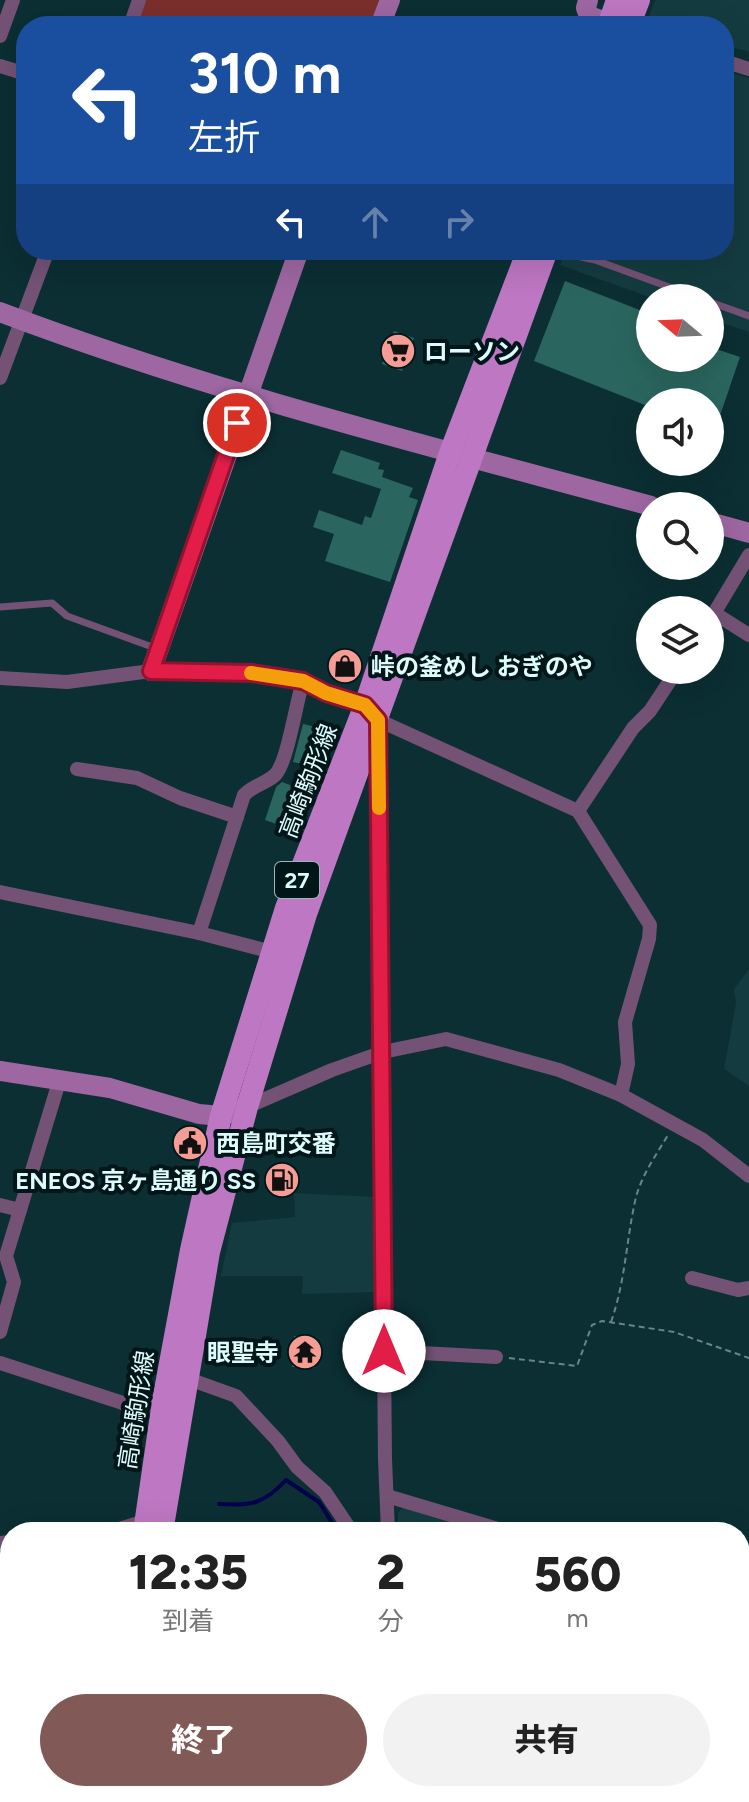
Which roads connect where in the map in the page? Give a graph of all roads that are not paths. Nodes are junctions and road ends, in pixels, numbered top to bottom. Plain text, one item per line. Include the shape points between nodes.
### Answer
1 (13, 0) edge
2 (639, 0) edge
3 (624, 16) edge
4 (0, 36) edge
5 (44, 260) edge
6 (295, 260) edge
7 (525, 260) edge
8 (543, 260) edge
9 (595, 260) edge
10 (661, 284) edge
11 (724, 307) edge
12 (0, 312) edge
13 (749, 316) edge
14 (21, 320) junction
15 (0, 378) edge
16 (247, 395) junction
17 (460, 455) junction
18 (636, 502) edge
19 (724, 526) edge
20 (749, 533) edge
21 (749, 555) edge
22 (724, 596) edge
23 (0, 607) edge
24 (724, 622) edge
25 (749, 635) edge
26 (158, 649) junction
27 (151, 671) junction
28 (0, 678) edge
29 (303, 681) junction
30 (668, 684) edge
31 (372, 712) junction
32 (77, 769) dead end
33 (578, 811) junction
34 (237, 817) junction
35 (0, 892) edge
36 (199, 933) junction
37 (272, 952) junction
38 (383, 1052) junction
39 (0, 1071) edge
40 (59, 1082) junction
41 (621, 1095) junction
42 (247, 1107) junction
43 (221, 1116) junction
44 (749, 1176) edge
45 (0, 1205) edge
46 (20, 1210) junction
47 (692, 1278) dead end
48 (749, 1288) edge
49 (0, 1332) edge
50 (384, 1351) junction
51 (496, 1357) road end
52 (0, 1363) edge
53 (186, 1378) junction
54 (163, 1401) junction
55 (387, 1496) junction
56 (151, 1522) edge
57 (151, 1522) edge
58 (345, 1522) edge
59 (388, 1522) edge
60 (474, 1522) edge

1 - 4 street
2 - 3 main road
5 - 14 street
6 - 16 street
7 - 17 main road, 高崎駒形線 / 27
8 - 17 main road, 高崎駒形線 / 27
9 - 10 lane
11 - 13 lane
12 - 14 street
14 - 15 street
14 - 16 street
16 - 17 street
16 - 26 street
17 - 18 street
17 - 31 main road, 高崎駒形線 / 27
19 - 20 street
21 - 22 street
23 - 26 lane via 52,603 67,616
24 - 25 street
26 - 27 street
27 - 28 street via 67,682
27 - 29 street via 252,673
29 - 31 street
29 - 34 street via 281,764 274,777 244,795
30 - 33 street
31 - 33 street
31 - 37 main road, 高崎駒形線 / 27
31 - 38 street
31 - 42 main road, 高崎駒形線 / 27
32 - 34 street via 137,778
33 - 41 street via 650,925 625,1022 628,1064
34 - 36 street
35 - 36 street
36 - 37 street
37 - 43 main road, 高崎駒形線 / 27
38 - 41 street via 426,1041 465,1042
38 - 42 street
38 - 50 street
39 - 40 street
40 - 43 street via 110,1088
40 - 46 street
41 - 44 street via 703,1140
42 - 43 street
42 - 53 main road, 高崎駒形線 / 27 via 209,1252
43 - 54 main road, 高崎駒形線 / 27
45 - 46 street
46 - 49 street via 6,1256 14,1282
47 - 48 street
50 - 51 street
50 - 55 street
52 - 54 street via 132,1406
53 - 56 main road, 高崎駒形線 / 27
53 - 58 street via 236,1396 325,1492
54 - 57 main road, 高崎駒形線 / 27
55 - 59 street
55 - 60 street

